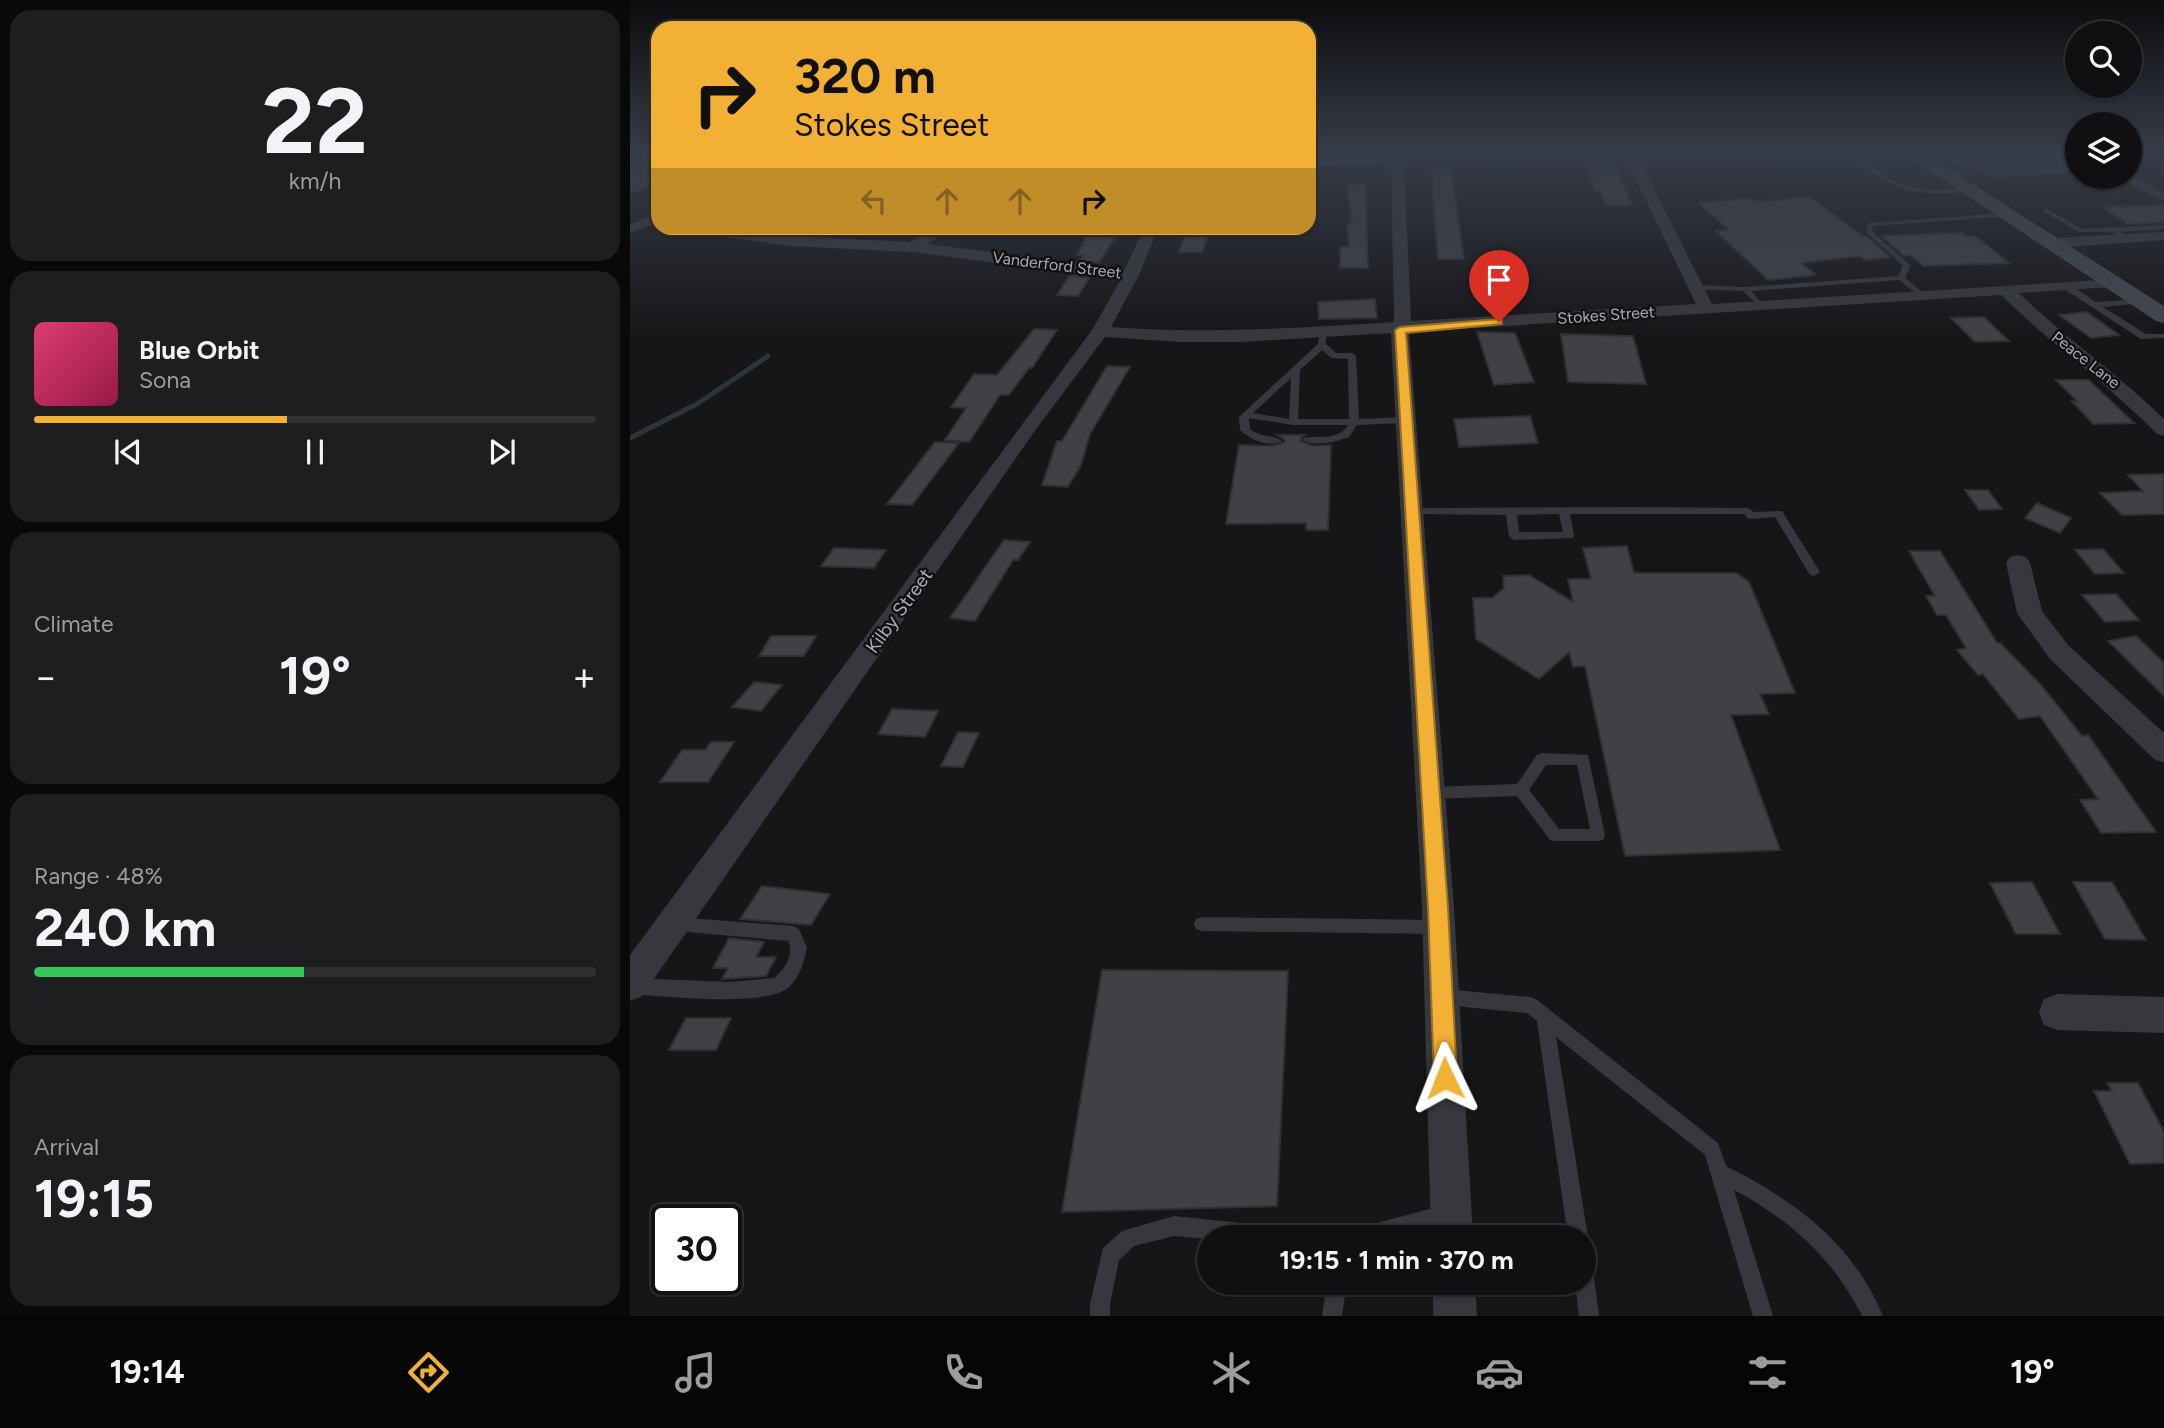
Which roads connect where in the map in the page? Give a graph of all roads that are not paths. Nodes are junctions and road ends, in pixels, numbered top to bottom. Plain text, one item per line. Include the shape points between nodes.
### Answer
1 (1392, 214) edge
2 (1660, 214) edge
3 (2054, 214) edge
4 (2008, 215) joint
5 (630, 218) edge
6 (651, 221) edge
7 (651, 222) edge
8 (2164, 227) edge
9 (630, 229) edge
10 (2113, 230) junction
11 (748, 235) edge
12 (932, 235) edge
13 (1148, 235) edge
14 (2164, 236) edge
15 (2128, 239) junction
16 (2053, 243) junction
17 (913, 247) junction
18 (1131, 275) junction
19 (1901, 278) junction
20 (2112, 282) junction
21 (2064, 285) junction
22 (1696, 288) junction
23 (1745, 289) junction
24 (2006, 290) junction
25 (1922, 296) junction
26 (2141, 300) junction
27 (1760, 305) junction
28 (2094, 305) junction
29 (1706, 308) junction
30 (2164, 316) edge
31 (1403, 328) junction
32 (1100, 331) junction
33 (2164, 336) edge
34 (1323, 339) junction
35 (1296, 369) junction
36 (1246, 415) junction
37 (1406, 420) junction
38 (1293, 422) junction
39 (1354, 422) junction
40 (2164, 430) edge
41 (1307, 440) dead end
42 (1277, 441) dead end
43 (1413, 511) junction
44 (1564, 511) junction
45 (1511, 512) junction
46 (2018, 563) dead end
47 (1814, 572) dead end
48 (2164, 751) edge
49 (1521, 790) junction
50 (1430, 793) junction
51 (672, 924) junction
52 (1202, 925) dead end
53 (1439, 927) junction
54 (630, 985) edge
55 (1442, 997) junction
56 (2057, 1012) dead end
57 (2164, 1015) edge
58 (1545, 1017) junction
59 (1720, 1172) junction
60 (1451, 1225) edge
61 (1576, 1225) edge
62 (1197, 1228) edge
63 (1335, 1295) edge
64 (1454, 1295) edge
65 (1587, 1295) edge
66 (1100, 1316) edge
67 (1332, 1316) edge
68 (1455, 1316) edge
69 (1590, 1316) edge
70 (1763, 1316) edge
71 (1873, 1316) edge

1 - 31 street
2 - 22 street
3 - 10 lane via 2080,231
4 - 16 main road
4 - 19 lane via 1870,224 1868,230 1907,265
5 - 6 street
7 - 9 street
8 - 10 lane
10 - 15 lane
11 - 17 street, Vanderford Street
12 - 17 street
13 - 18 street, Kilby Street
14 - 15 street
15 - 16 street
16 - 20 main road
17 - 18 street, Vanderford Street
18 - 32 street, Kilby Street
19 - 23 lane
19 - 25 lane
20 - 21 street, Stokes Street
20 - 26 main road
21 - 24 street, Stokes Street
21 - 28 lane
22 - 23 lane
22 - 29 street
23 - 27 lane
24 - 25 street, Stokes Street
24 - 40 street, Peace Lane
25 - 27 street, Stokes Street
26 - 28 lane
26 - 30 main road
27 - 29 street, Stokes Street
28 - 33 lane via 2144,337
29 - 31 street, Stokes Street
31 - 34 street, Stokes Street
31 - 37 street
32 - 34 street, Stokes Street
32 - 51 street, Kilby Street
34 - 35 lane
34 - 39 lane via 1335,356 1352,356
35 - 36 lane
35 - 38 lane
36 - 38 lane
36 - 42 lane via 1245,430 1258,439
37 - 39 lane
37 - 43 street
38 - 39 lane
39 - 41 lane via 1346,435
43 - 45 lane
43 - 50 street
44 - 45 lane
44 - 45 lane via 1569,535 1514,536
44 - 47 lane via 1779,513
46 - 48 street via 2030,613 2059,652
49 - 49 lane via 1542,759 1583,759 1598,835 1555,835
49 - 50 lane
50 - 53 street
51 - 54 street, Kilby Street
51 - 54 lane via 793,934 799,948 791,973 776,986 743,990
52 - 53 lane
53 - 55 street
55 - 58 lane via 1530,1005
55 - 60 street
56 - 57 street
58 - 59 lane via 1712,1149
58 - 61 lane
59 - 70 lane
59 - 71 lane via 1799,1218 1831,1250 1866,1298
62 - 66 lane via 1174,1226 1129,1238 1110,1255
63 - 67 lane
64 - 68 street
65 - 69 lane

